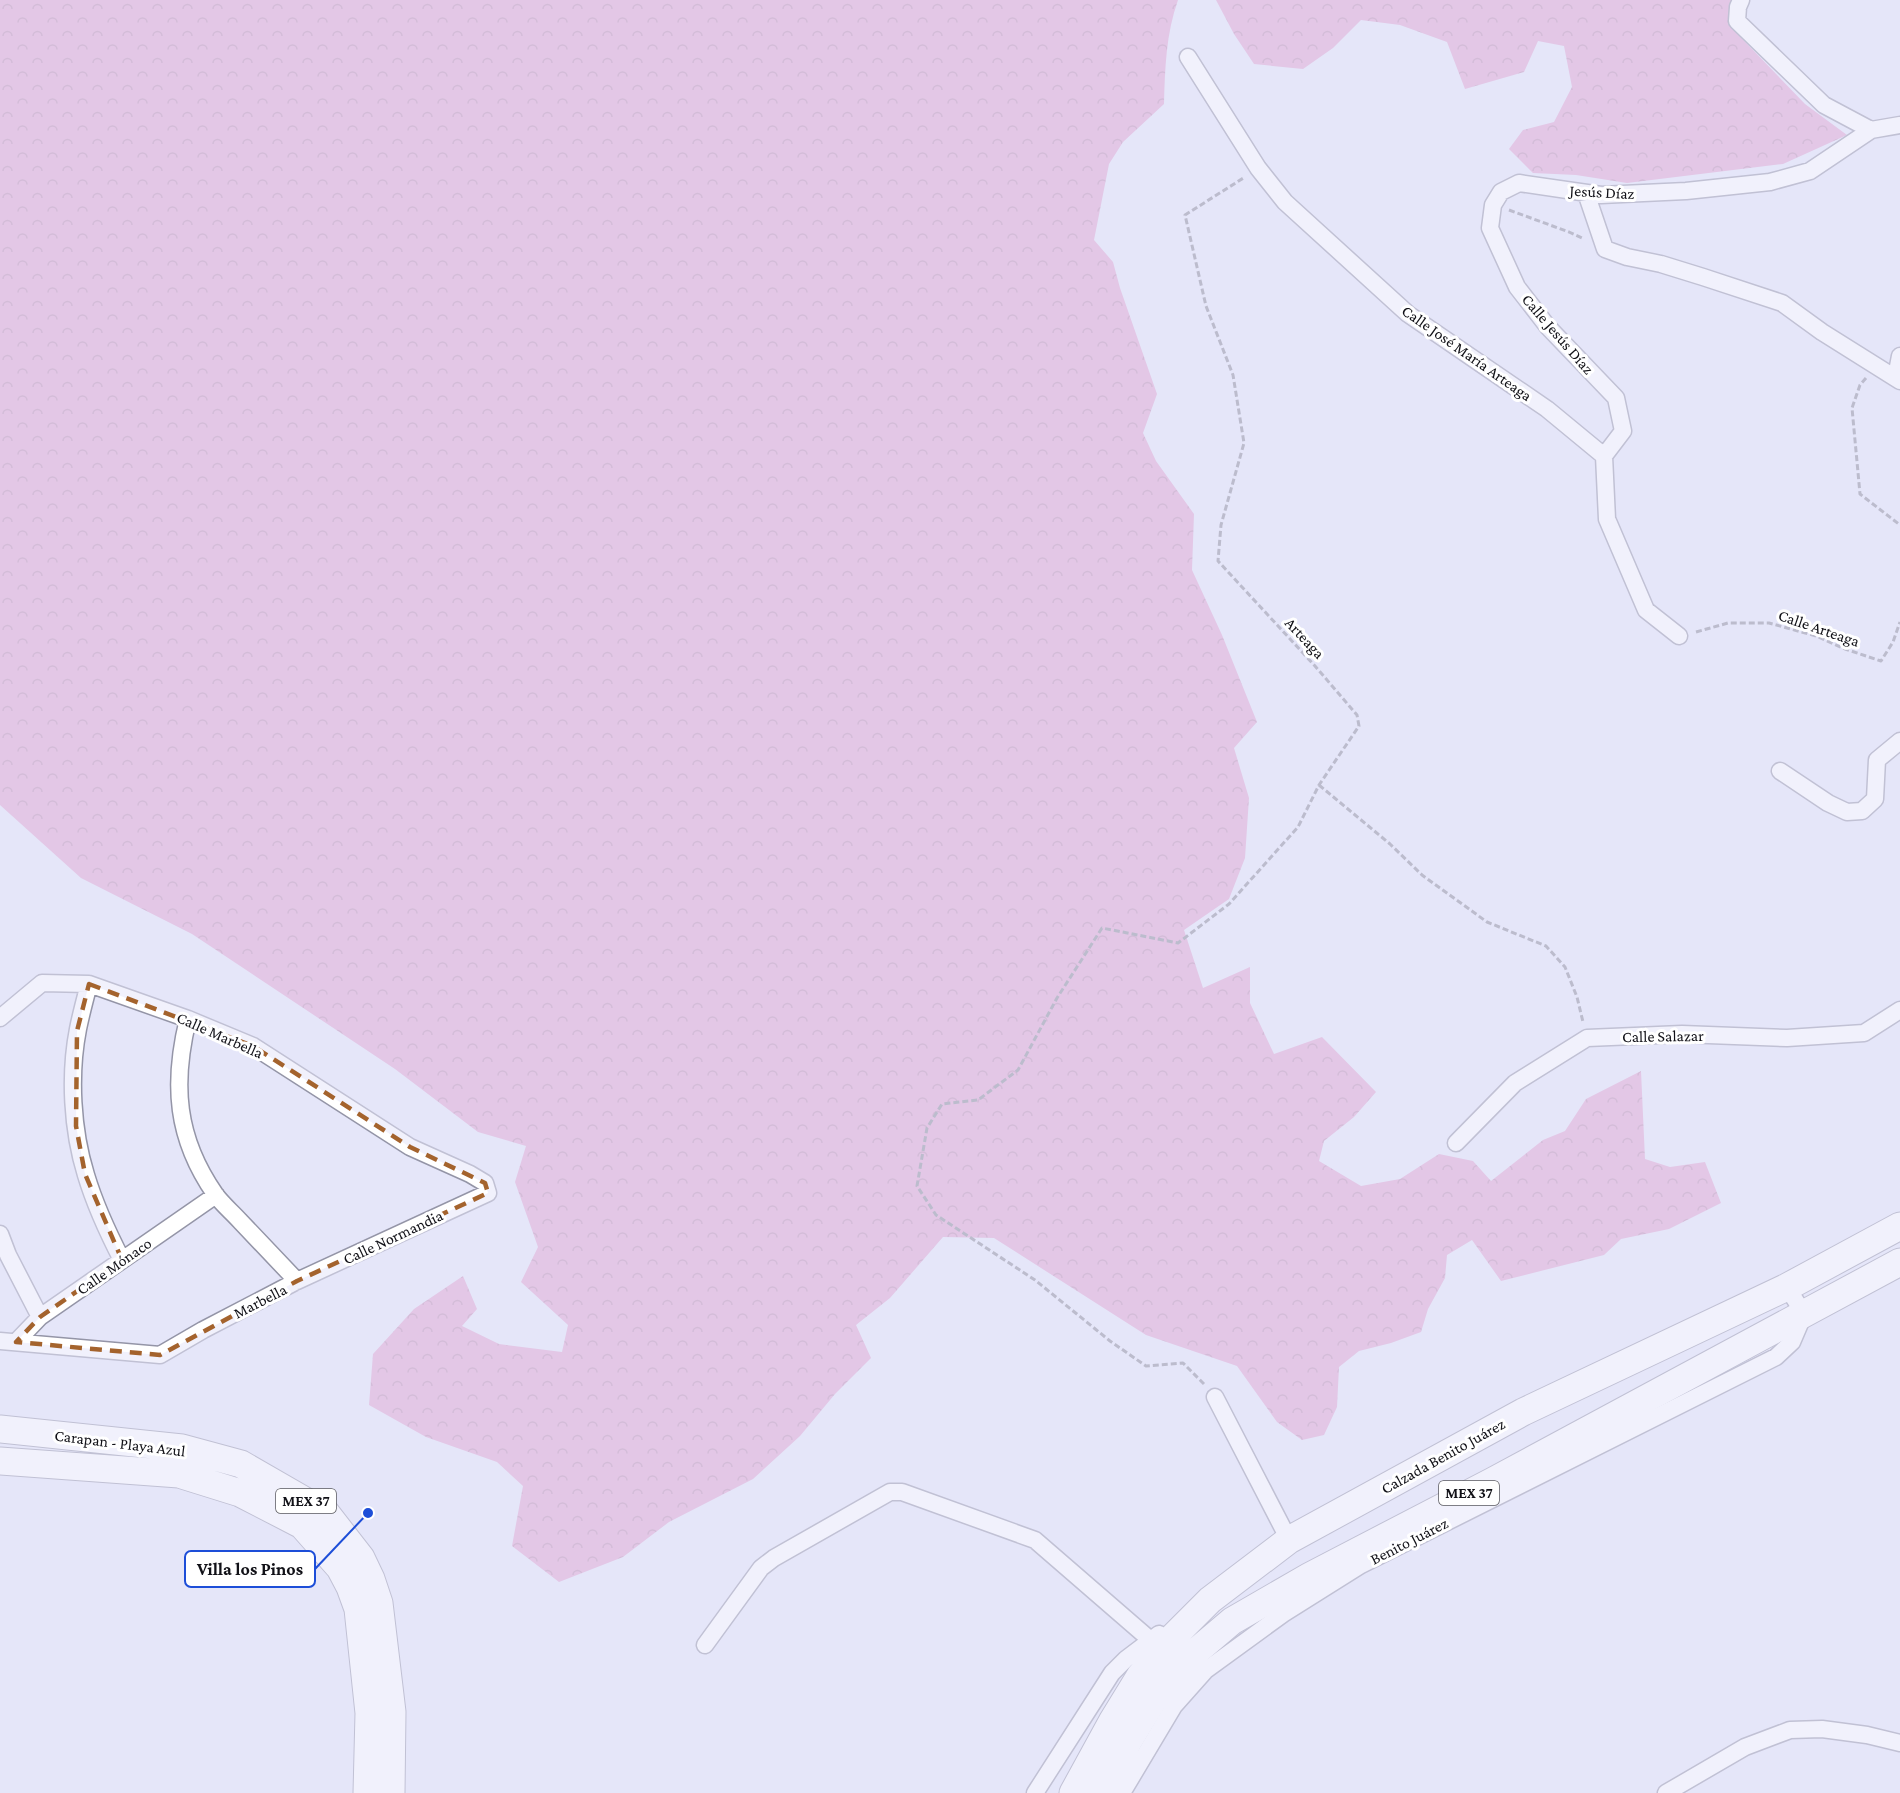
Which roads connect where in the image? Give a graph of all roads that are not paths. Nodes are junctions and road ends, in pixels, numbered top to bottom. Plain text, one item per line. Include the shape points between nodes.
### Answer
1 (1742, 0) edge
2 (1188, 57) dead end
3 (1900, 124) edge
4 (1871, 130) junction
5 (1586, 194) junction
6 (1493, 205) joint
7 (1900, 356) edge
8 (1898, 379) edge
9 (1604, 456) junction
10 (1679, 636) road end
11 (1900, 741) edge
12 (1780, 771) dead end
13 (89, 984) junction
14 (1900, 1010) edge
15 (0, 1018) edge
16 (188, 1019) junction
17 (1456, 1143) dead end
18 (488, 1193) joint
19 (216, 1195) junction
20 (1898, 1233) edge
21 (0, 1234) edge
22 (122, 1260) junction
23 (1900, 1262) edge
24 (297, 1281) junction
25 (1787, 1287) junction
26 (1803, 1314) junction
27 (40, 1317) junction
28 (8, 1342) edge
29 (1215, 1397) road end
30 (0, 1429) edge
31 (0, 1461) edge
32 (1289, 1540) junction
33 (705, 1645) dead end
34 (1156, 1645) junction
35 (1900, 1743) edge
36 (367, 1793) edge
37 (391, 1793) edge
38 (1035, 1793) edge
39 (1073, 1793) edge
40 (1100, 1793) edge
41 (1122, 1793) edge
42 (1666, 1793) edge

1 - 4 street via 1737,21 1824,105
2 - 9 street, Calle José María Arteaga via 1258,168 1285,202 1408,314 1547,409
3 - 4 street
4 - 5 street, Jesús Díaz via 1810,171 1770,182 1686,191
5 - 6 street, Jesús Díaz via 1519,183 1501,192
5 - 8 street via 1605,249 1782,303
6 - 9 street, Calle Jesús Díaz via 1490,228 1517,287 1548,327 1616,398 1623,431
7 - 8 street
9 - 10 street via 1606,519 1646,610
11 - 12 street via 1877,760 1875,799 1862,811 1847,812 1828,803
13 - 15 street, Calle Marbella via 42,983
13 - 16 street, Calle Marbella
13 - 22 street via 77,1031 73,1078 75,1126 85,1174 101,1219
14 - 17 street, Calle Salazar via 1864,1033 1787,1038 1682,1034 1587,1038 1515,1083
16 - 18 street, Calle Marbella via 253,1046 410,1147 486,1183
16 - 19 street, Marbella via 180,1049 181,1113 198,1164
18 - 24 street, Calle Normandia
19 - 22 street, Calle Mónaco
19 - 24 street, Marbella
20 - 25 main road, Calzada Benito Juárez / MEX 37
21 - 27 street
22 - 27 street, Calle Mónaco
23 - 26 main road, MEX 37
24 - 28 street, Marbella via 160,1355
25 - 26 street
25 - 32 main road, Calzada Benito Juárez / MEX 37 via 1523,1412
26 - 40 main road, MEX 37 via 1232,1621 1192,1655 1156,1694
26 - 41 street, Benito Juárez via 1792,1342 1776,1357 1361,1565 1274,1620 1206,1670 1174,1706
27 - 28 street, Calle Mónaco
29 - 32 street
30 - 37 main road, Carapan - Playa Azul / MEX 37 via 182,1448 241,1464 326,1513 361,1558 379,1603 392,1712
31 - 36 main road, Carapan - Playa Azul / MEX 37 via 179,1474 240,1493 302,1525 340,1568 358,1609 369,1713
32 - 34 main road, Calzada Benito Juárez / MEX 37
33 - 34 street via 761,1568 890,1492 902,1492 1035,1540
34 - 38 street via 1126,1659 1112,1673
34 - 39 main road, Calzada Benito Juárez / MEX 37
35 - 42 street via 1867,1735 1790,1730 1745,1747

